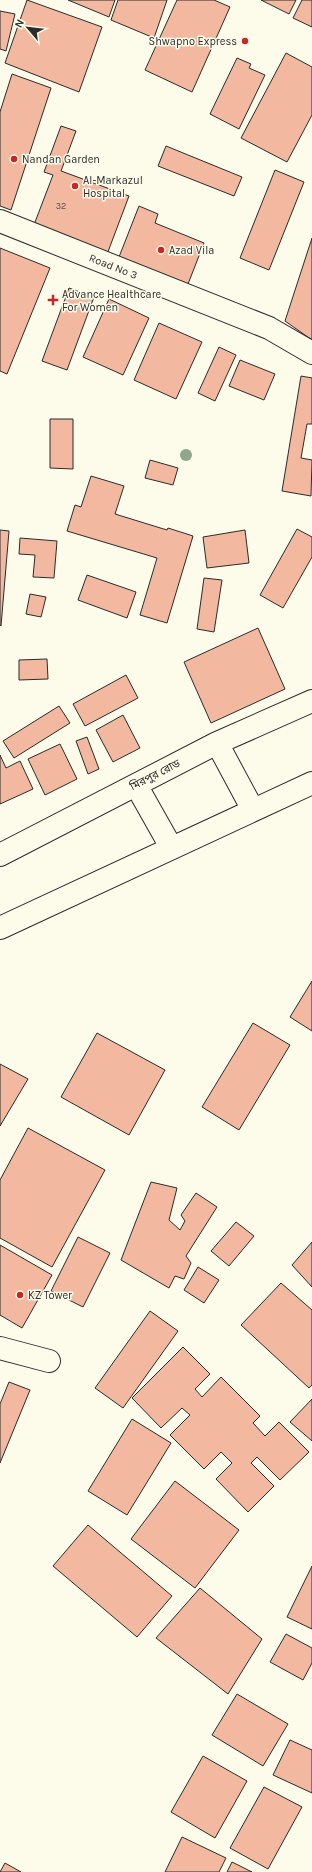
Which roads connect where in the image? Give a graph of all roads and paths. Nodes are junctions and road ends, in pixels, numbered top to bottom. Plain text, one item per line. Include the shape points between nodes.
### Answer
1 (0, 221) edge
2 (312, 353) edge
3 (312, 701) edge
4 (217, 743) junction
5 (136, 785) junction
6 (308, 789) edge
7 (253, 810) junction
8 (171, 848) junction
9 (0, 855) edge
10 (0, 928) edge
11 (0, 1348) edge
12 (49, 1361) dead end

1 - 2 main road, Road No 3 via 269,328
3 - 4 main road, মিরপুর রোড
4 - 5 main road, মিরপুর রোড
4 - 7 main road
5 - 8 main road
5 - 9 main road, মিরপুর রোড
6 - 7 main road
7 - 8 main road
8 - 10 main road
11 - 12 main road

